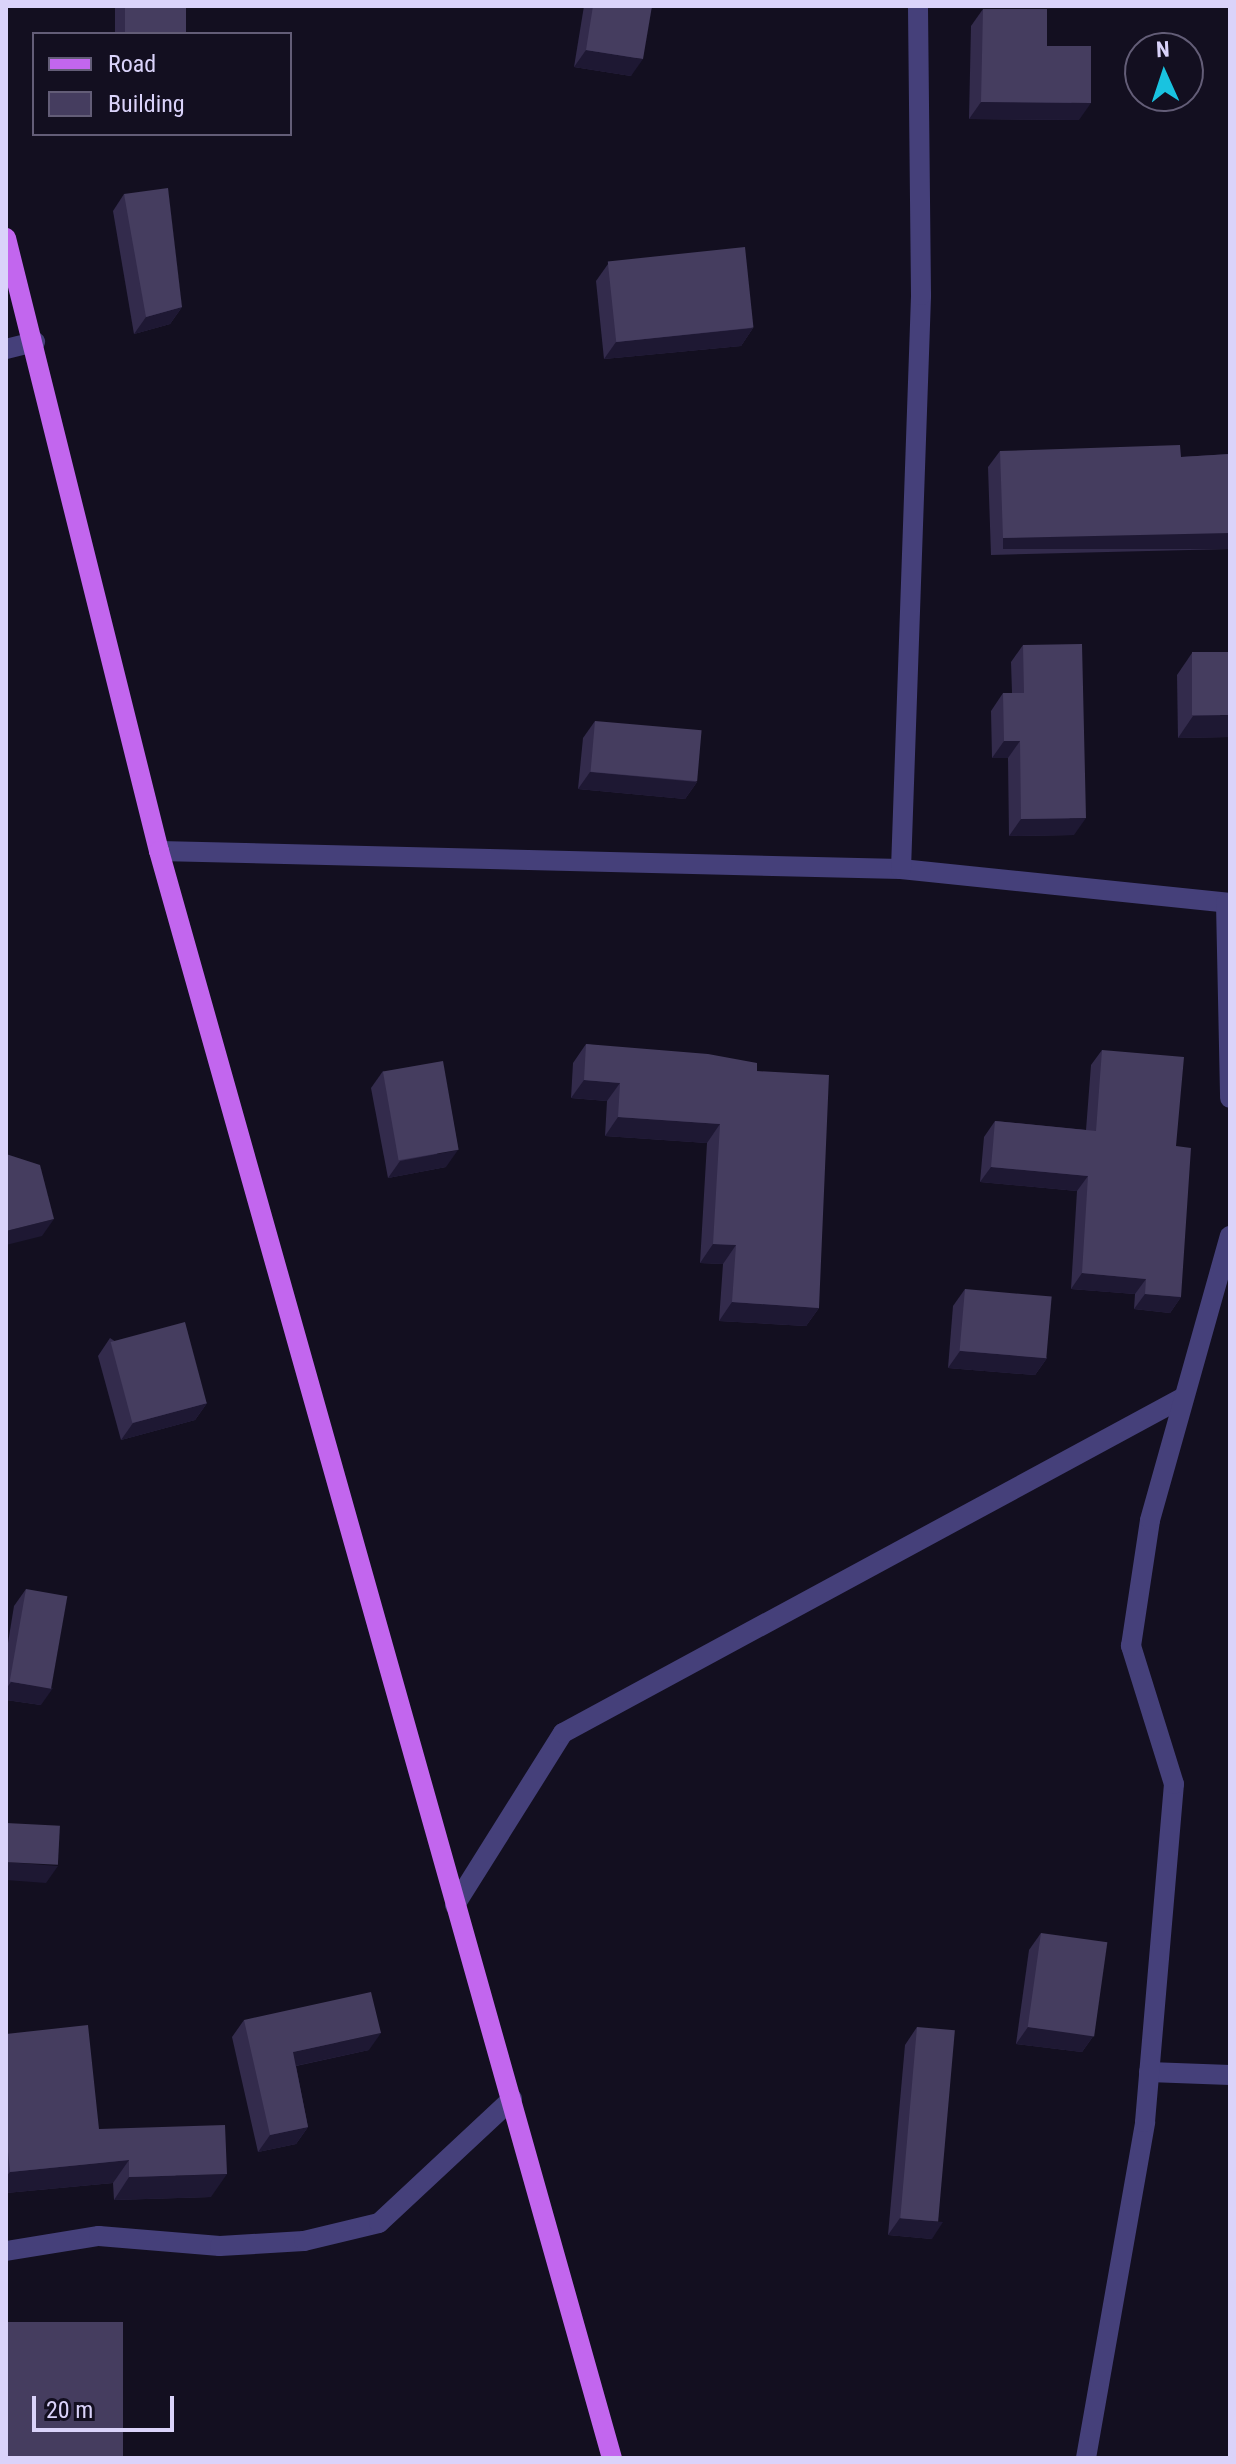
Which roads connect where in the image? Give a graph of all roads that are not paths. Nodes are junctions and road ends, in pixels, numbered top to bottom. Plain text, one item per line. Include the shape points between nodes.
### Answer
1 (918, 6) edge
2 (6, 238) edge
3 (35, 342) junction
4 (6, 349) edge
5 (159, 851) junction
6 (901, 869) junction
7 (1228, 903) edge
8 (1230, 1098) edge
9 (1230, 1236) edge
10 (1184, 1397) junction
11 (455, 1905) junction
12 (1149, 2072) junction
13 (1230, 2075) edge
14 (512, 2099) junction
15 (6, 2251) edge
16 (612, 2458) edge
17 (1086, 2458) edge

1 - 6 street via 921,295
2 - 3 main road
3 - 4 street
3 - 5 main road
5 - 6 street
5 - 11 main road
6 - 7 street
7 - 8 street
9 - 10 street
10 - 11 street via 563,1733
10 - 12 street via 1150,1520 1131,1646 1174,1784
11 - 14 main road
12 - 13 street
12 - 17 street
14 - 15 street via 379,2223 304,2241 220,2246 99,2236
14 - 16 main road

